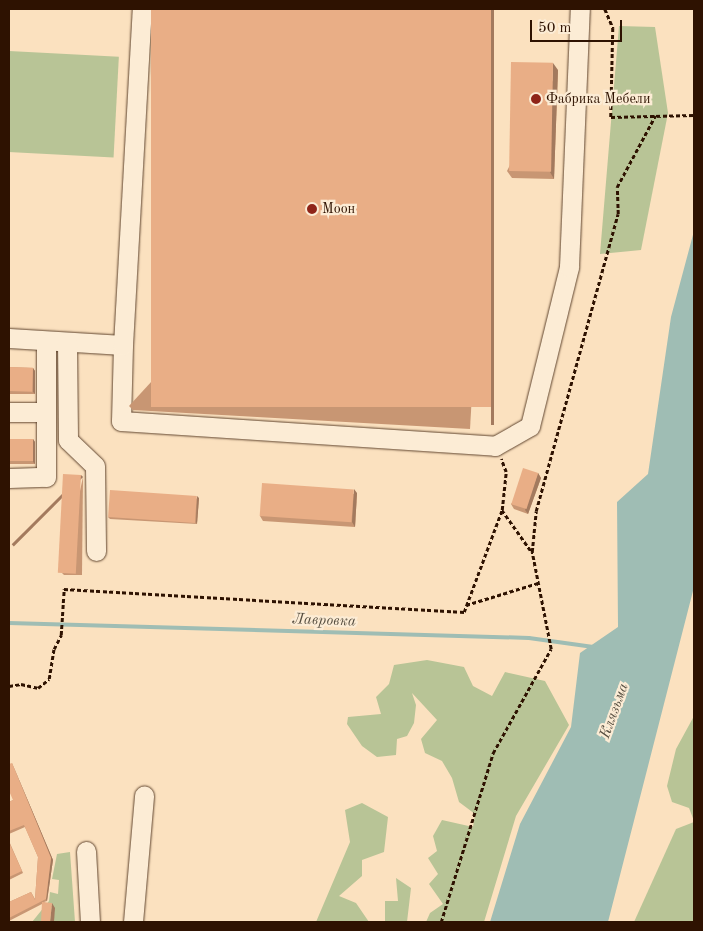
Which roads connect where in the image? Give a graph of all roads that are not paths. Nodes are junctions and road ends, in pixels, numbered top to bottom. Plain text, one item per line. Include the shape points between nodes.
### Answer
1 (142, 9) edge
2 (580, 9) edge
3 (9, 338) edge
4 (46, 341) junction
5 (67, 342) junction
6 (123, 345) junction
7 (9, 412) edge
8 (46, 412) junction
9 (9, 478) edge
10 (96, 551) dead end
11 (144, 795) dead end
12 (86, 851) dead end
13 (90, 922) edge
14 (132, 922) edge

1 - 6 street
2 - 6 street via 569,267 530,426 495,446 121,421
3 - 4 street
4 - 5 street
4 - 8 street
5 - 6 street
5 - 10 street via 68,440 95,466
7 - 8 street
8 - 9 street via 46,477
11 - 14 street
12 - 13 street

